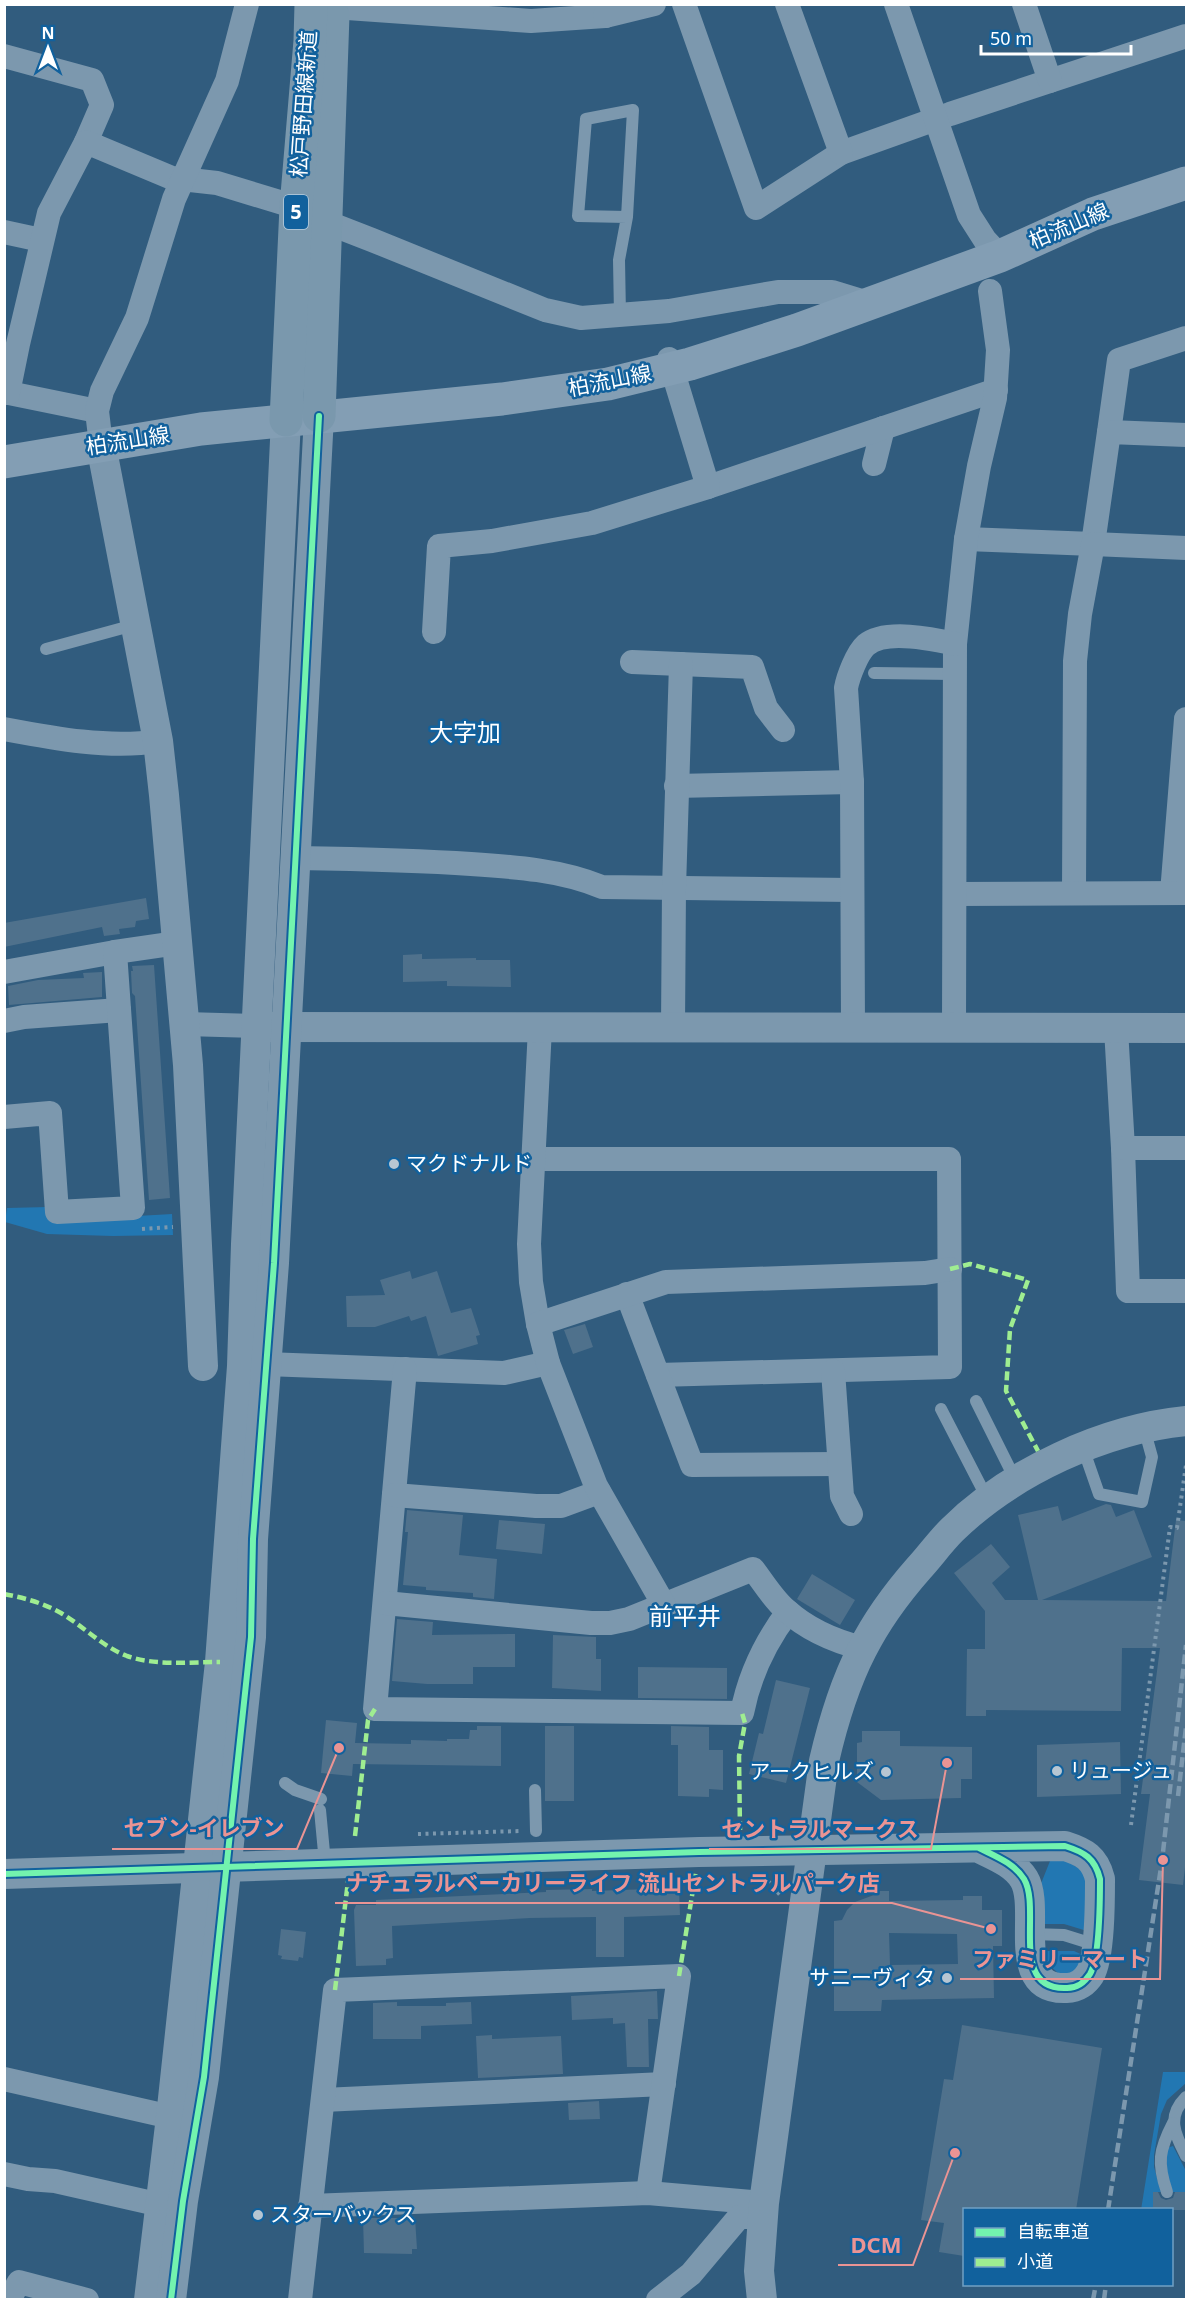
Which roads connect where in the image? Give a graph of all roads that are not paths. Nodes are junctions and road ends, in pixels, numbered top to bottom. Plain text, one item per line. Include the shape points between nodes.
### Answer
1 (247, 4) edge
2 (654, 4) edge
3 (684, 4) edge
4 (787, 4) edge
5 (896, 4) edge
6 (1024, 4) edge
7 (326, 5) edge
8 (604, 10) edge
9 (1186, 36) edge
10 (4, 56) edge
11 (1050, 81) junction
12 (936, 119) junction
13 (86, 142) junction
14 (841, 153) junction
15 (184, 180) junction
16 (1186, 183) edge
17 (296, 207) junction
18 (627, 217) junction
19 (326, 225) junction
20 (4, 232) edge
21 (41, 240) junction
22 (1000, 256) junction
23 (990, 291) dead end
24 (868, 303) junction
25 (620, 315) junction
26 (1186, 338) edge
27 (670, 364) junction
28 (996, 390) junction
29 (6, 392) edge
30 (97, 411) junction
31 (319, 416) junction
32 (286, 420) junction
33 (883, 428) junction
34 (1109, 432) junction
35 (1186, 435) edge
36 (101, 445) junction
37 (4, 462) edge
38 (874, 464) dead end
39 (708, 487) junction
40 (966, 539) junction
41 (1093, 544) junction
42 (1186, 549) edge
43 (134, 625) junction
44 (434, 632) dead end
45 (955, 645) junction
46 (46, 649) dead end
47 (632, 662) dead end
48 (681, 664) junction
49 (874, 673) dead end
50 (954, 674) junction
51 (1186, 719) edge
52 (4, 729) edge
53 (783, 730) dead end
54 (158, 741) junction
55 (852, 782) junction
56 (676, 786) junction
57 (296, 858) junction
58 (674, 888) junction
59 (852, 890) junction
60 (1074, 893) junction
61 (1179, 893) edge
62 (955, 894) junction
63 (177, 943) junction
64 (115, 952) junction
65 (4, 972) edge
66 (119, 1010) junction
67 (4, 1021) edge
68 (185, 1024) junction
69 (257, 1026) junction
70 (954, 1027) junction
71 (287, 1028) junction
72 (540, 1028) junction
73 (673, 1028) junction
74 (853, 1028) junction
75 (1186, 1028) edge
76 (1116, 1029) junction
77 (4, 1116) edge
78 (1123, 1148) junction
79 (1186, 1148) edge
80 (533, 1160) junction
81 (950, 1269) junction
82 (1186, 1291) edge
83 (627, 1294) junction
84 (538, 1324) junction
85 (548, 1363) junction
86 (266, 1364) junction
87 (203, 1366) dead end
88 (405, 1369) junction
89 (833, 1371) junction
90 (658, 1375) junction
91 (976, 1401) dead end
92 (941, 1409) dead end
93 (1186, 1421) edge
94 (1144, 1428) junction
95 (1083, 1448) junction
96 (839, 1464) junction
97 (1016, 1481) junction
98 (599, 1492) junction
99 (394, 1495) junction
100 (988, 1500) junction
101 (851, 1514) dead end
102 (385, 1603) junction
103 (664, 1605) junction
104 (788, 1612) junction
105 (862, 1648) junction
106 (285, 1783) dead end
107 (535, 1790) dead end
108 (536, 1830) road end
109 (1051, 1846) junction
110 (979, 1848) junction
111 (813, 1850) junction
112 (325, 1863) junction
113 (228, 1866) junction
114 (198, 1867) junction
115 (5, 1868) edge
116 (1029, 1891) junction
117 (1030, 1934) junction
118 (1097, 1946) junction
119 (4, 2079) edge
120 (664, 2084) junction
121 (1186, 2097) edge
122 (323, 2100) junction
123 (171, 2117) junction
124 (1173, 2123) junction
125 (1186, 2156) edge
126 (4, 2174) edge
127 (1167, 2192) dead end
128 (648, 2193) junction
129 (161, 2205) junction
130 (310, 2206) junction
131 (764, 2210) junction
132 (9, 2300) edge
133 (87, 2300) edge
134 (149, 2300) edge
135 (171, 2300) edge
136 (300, 2300) edge
137 (658, 2300) edge
138 (762, 2300) edge

1 - 15 street via 227,81
2 - 8 street
3 - 14 street via 756,208
4 - 14 street
5 - 12 street
6 - 11 street
7 - 8 street via 531,21
7 - 17 main road, 松戸野田線新道 / 5 via 310,41
7 - 19 main road, 松戸野田線新道 / 5
9 - 11 street
10 - 13 street via 92,80 102,105
11 - 12 street
12 - 14 street
12 - 22 street via 969,215
13 - 15 street
13 - 21 street via 49,213
15 - 17 street via 217,183
15 - 30 street via 174,199 137,318 102,391
16 - 22 main road, 柏流山線 via 1093,214
17 - 32 main road, 松戸野田線新道 / 5
18 - 18 lane via 578,216 586,119 633,110
18 - 25 lane via 619,260
19 - 25 street via 545,310 581,318
19 - 31 main road, 松戸野田線新道 / 5
20 - 21 street
21 - 29 street
22 - 24 main road, 柏流山線
23 - 28 street via 998,350
24 - 25 street via 832,292 778,292 669,311
24 - 27 main road, 柏流山線 via 797,330
26 - 34 street via 1119,360
27 - 31 main road, 柏流山線 via 608,384 502,399
27 - 39 street
28 - 33 street
28 - 40 street
29 - 30 street
30 - 36 street
31 - 32 main road, 柏流山線
31 - 57 street
32 - 36 main road, 柏流山線
32 - 69 street
33 - 38 street
33 - 39 street
34 - 35 street
34 - 41 street
36 - 37 main road, 柏流山線
36 - 43 street
39 - 44 street via 592,522 492,541 439,546
40 - 41 street
40 - 45 street
41 - 42 street
41 - 60 street via 1075,661
43 - 46 lane
43 - 54 street
45 - 50 street
45 - 55 street via 904,636 882,638 866,645 848,676 846,688
47 - 48 street
48 - 53 street via 752,667 766,708
48 - 56 street
49 - 50 lane
50 - 62 street
51 - 61 street
52 - 54 street via 53,738 139,744
54 - 63 street
55 - 56 street
55 - 59 street
56 - 58 street
57 - 58 street via 487,865 533,869 602,887
57 - 71 street
58 - 59 street
58 - 73 street
59 - 74 street
60 - 61 street
60 - 62 street
62 - 70 street
63 - 64 street
63 - 68 street
64 - 65 street
64 - 66 street
66 - 67 street
66 - 77 street via 133,1208 57,1212 50,1113
68 - 69 street
68 - 87 street
69 - 71 street
69 - 114 street via 242,1366 220,1662
70 - 74 street
70 - 76 street
71 - 72 street
71 - 86 street
72 - 73 street
72 - 80 street
73 - 74 street
75 - 76 street
76 - 78 street
78 - 79 street
78 - 82 street via 1128,1292
80 - 81 street via 949,1160
80 - 84 street via 529,1244
81 - 83 street via 666,1282
81 - 89 street via 950,1367
83 - 84 street
83 - 90 street
84 - 85 street
85 - 88 street via 504,1373
85 - 98 street
86 - 88 street
86 - 113 street via 250,1637
88 - 99 street
89 - 90 street
89 - 96 street
90 - 96 street via 692,1465
91 - 97 lane
92 - 100 lane
93 - 94 street
94 - 95 street
94 - 95 lane via 1152,1457 1142,1502 1099,1494
95 - 97 street
96 - 101 street via 842,1496
97 - 100 street
98 - 99 street via 561,1506
98 - 103 street
99 - 102 street
100 - 105 street via 951,1531 896,1595
102 - 103 street via 591,1623 629,1619
102 - 104 street via 375,1709 742,1713 763,1652
103 - 104 street via 753,1569
104 - 105 street via 815,1631
105 - 111 street via 832,1727
106 - 112 lane via 321,1804
107 - 108 lane
109 - 110 street
109 - 116 street
109 - 118 street via 1085,1853 1097,1866
110 - 111 street
110 - 116 street via 1019,1872
111 - 112 street
111 - 131 street
112 - 113 street
113 - 114 street
113 - 135 street via 204,2077
114 - 115 street
114 - 123 street
116 - 117 street
117 - 118 lane via 1064,1935
117 - 118 street via 1033,1969 1048,1985 1058,1988 1081,1984 1090,1974
119 - 123 street
120 - 122 street
120 - 122 street via 679,1976 335,1990
120 - 128 street
121 - 124 lane via 1177,2108
122 - 130 street
123 - 129 street
124 - 125 lane
124 - 127 lane via 1160,2158
126 - 129 street via 55,2181
128 - 130 street
128 - 131 street
129 - 134 street
130 - 136 street
131 - 137 street via 740,2217 691,2274
131 - 138 street via 759,2271
132 - 133 street via 19,2282

